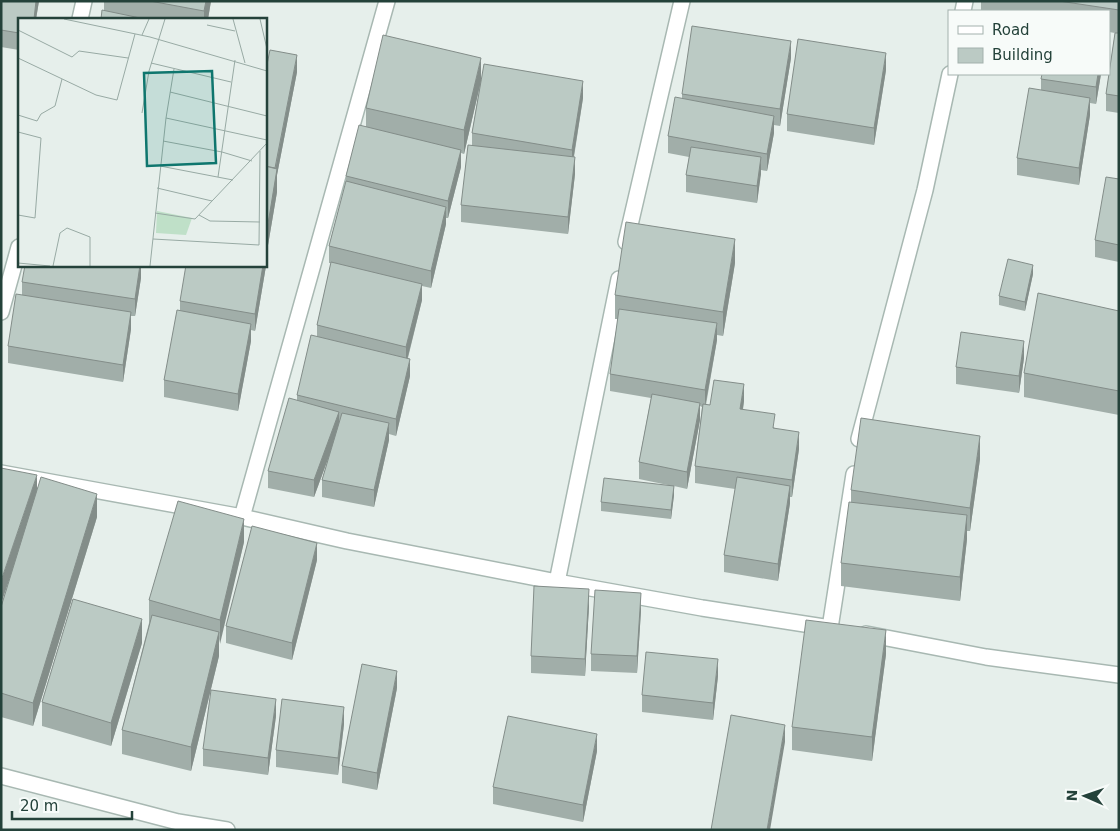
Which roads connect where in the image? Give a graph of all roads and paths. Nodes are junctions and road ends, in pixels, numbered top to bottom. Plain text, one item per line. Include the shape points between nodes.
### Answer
1 (84, 1) edge
2 (387, 1) edge
3 (682, 1) edge
4 (80, 18) edge
5 (950, 75) edge
6 (18, 251) edge
7 (1, 312) edge
8 (1, 473) edge
9 (242, 517) junction
10 (557, 582) junction
11 (840, 630) junction
12 (1119, 675) edge
13 (1, 776) edge
14 (227, 830) edge

1 - 4 street
2 - 9 street
3 - 10 street via 623,257
5 - 11 street via 925,190 860,432
6 - 7 street
8 - 9 street
9 - 10 street
10 - 11 street
11 - 12 street via 986,657
13 - 14 street via 178,822

